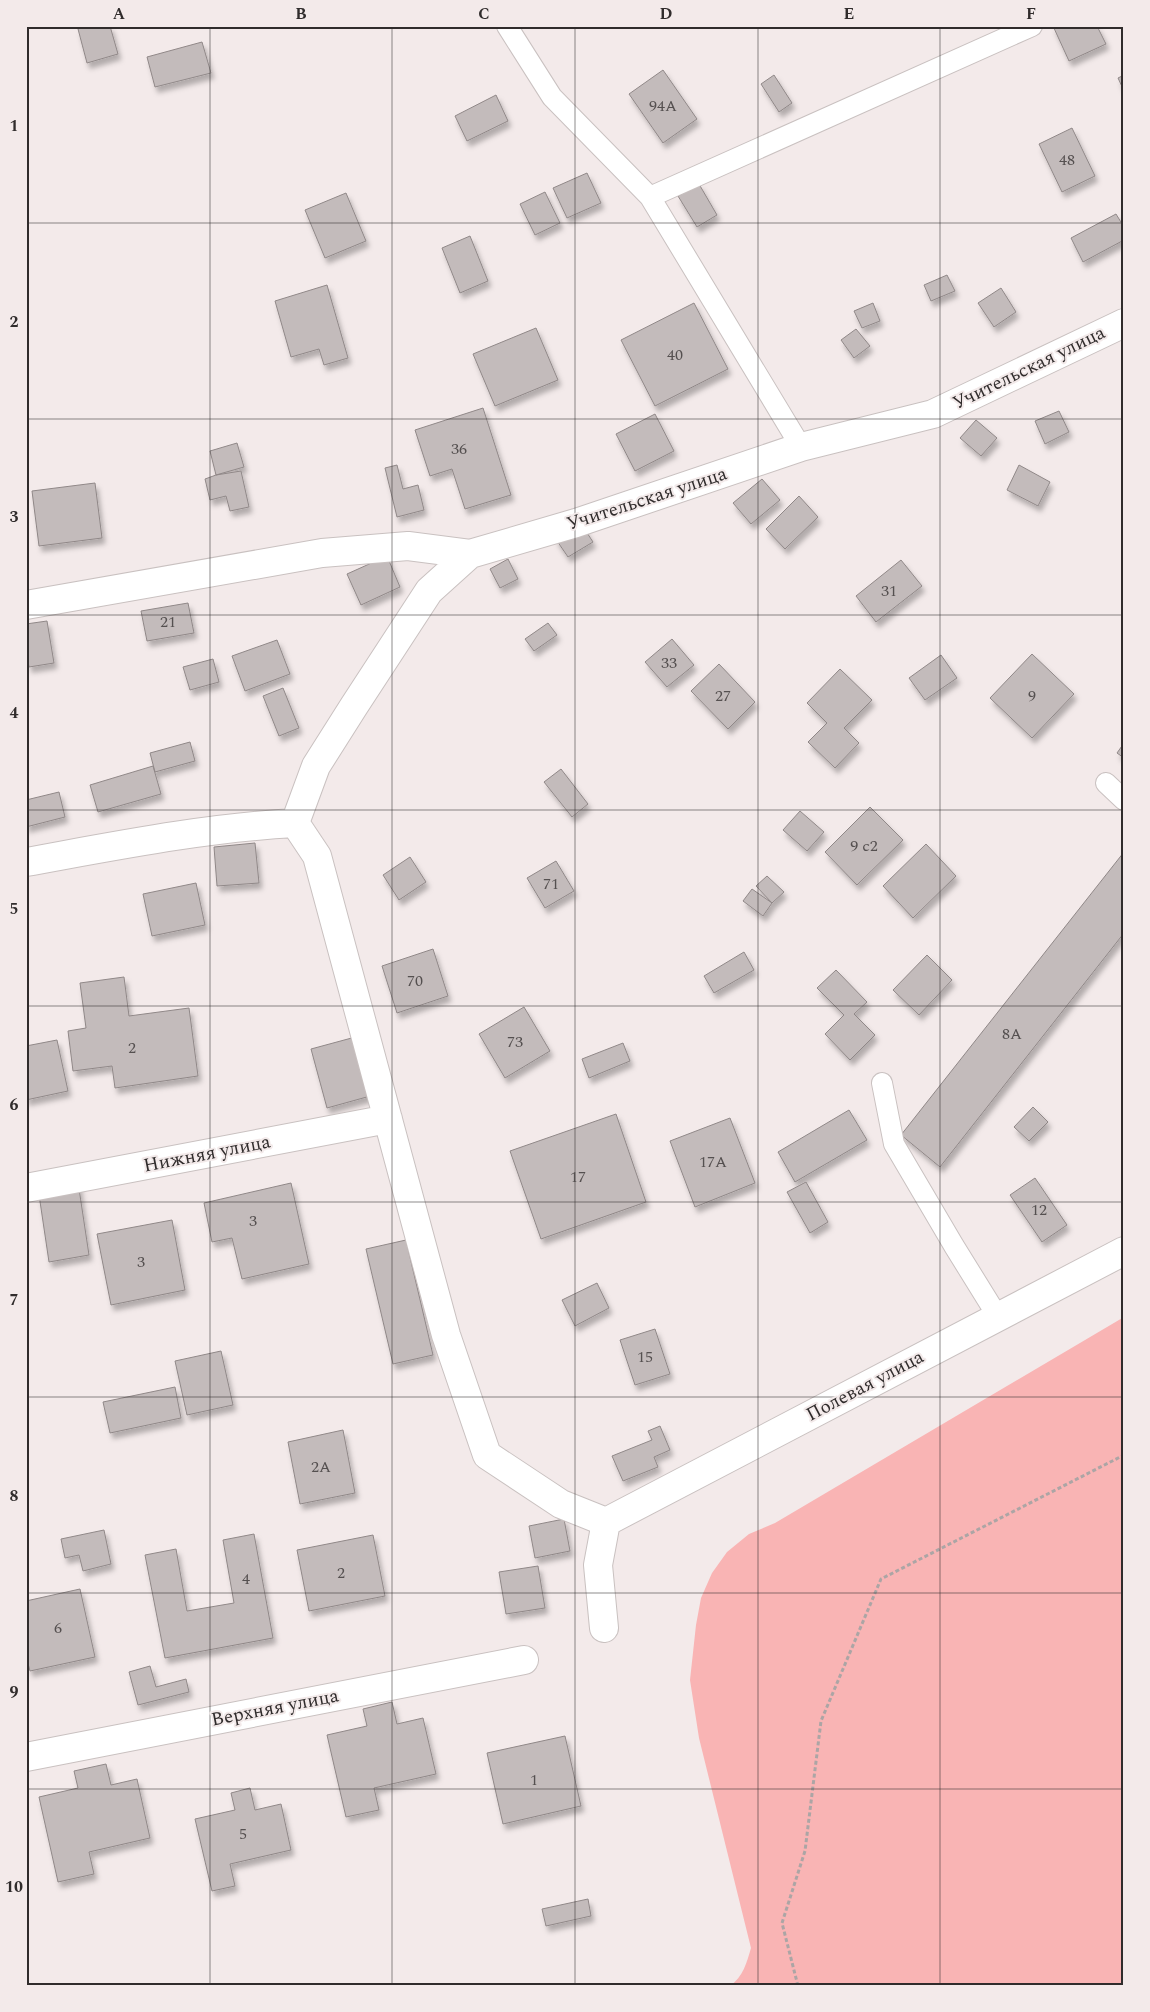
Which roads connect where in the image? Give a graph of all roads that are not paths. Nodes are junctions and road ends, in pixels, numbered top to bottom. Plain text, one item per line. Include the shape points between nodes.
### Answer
1 (507, 26) edge
2 (1032, 26) edge
3 (650, 197) junction
4 (1124, 323) edge
5 (801, 447) junction
6 (470, 554) junction
7 (26, 605) edge
8 (1106, 783) dead end
9 (1124, 800) edge
10 (294, 823) junction
11 (26, 862) edge
12 (882, 1083) dead end
13 (388, 1120) junction
14 (26, 1188) edge
15 (1124, 1251) edge
16 (998, 1317) junction
17 (606, 1522) junction
18 (604, 1628) dead end
19 (524, 1660) dead end
20 (26, 1757) edge

1 - 3 lane via 552,97
2 - 3 lane
3 - 5 lane
4 - 5 street, Учительская улица via 933,414
5 - 6 street, Учительская улица via 576,523
6 - 7 street via 408,546 322,553
6 - 10 street, Учительская улица via 429,591 316,766
8 - 9 lane
10 - 11 street via 162,838
10 - 13 street via 317,856
12 - 16 lane via 894,1144
13 - 14 street, Нижняя улица
13 - 17 street via 446,1335 487,1455 561,1504
15 - 16 street, Полевая улица
16 - 17 street, Полевая улица
17 - 18 street via 598,1565
19 - 20 street, Верхняя улица

